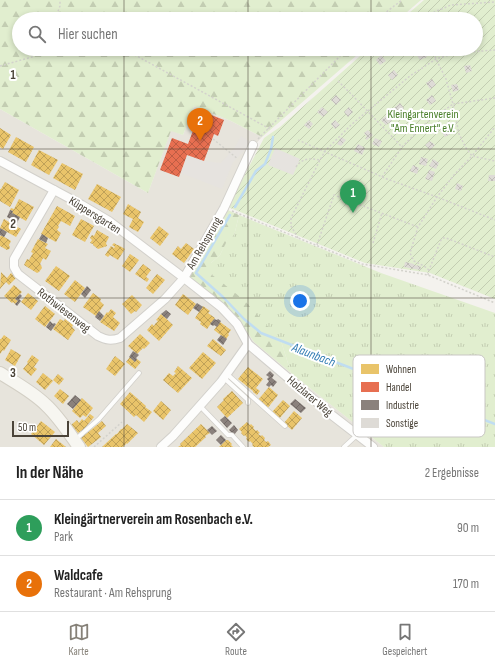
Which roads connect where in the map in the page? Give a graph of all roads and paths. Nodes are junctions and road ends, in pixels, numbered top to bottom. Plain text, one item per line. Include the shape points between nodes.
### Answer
1 (60, 0) edge
2 (402, 0) edge
3 (495, 2) edge
4 (58, 12) edge
5 (386, 12) edge
6 (434, 12) edge
7 (495, 50) edge
8 (483, 51) edge
9 (33, 56) edge
10 (137, 56) edge
11 (340, 56) edge
12 (435, 56) edge
13 (446, 56) edge
14 (436, 59) junction
15 (0, 66) edge
16 (338, 81) dead end
17 (495, 98) edge
18 (453, 104) junction
19 (367, 111) junction
20 (495, 127) edge
21 (270, 129) junction
22 (212, 138) dead end
23 (298, 140) dead end
24 (253, 144) joint
25 (402, 147) junction
26 (324, 152) junction
27 (472, 156) junction
28 (320, 160) junction
29 (0, 161) edge
30 (495, 161) edge
31 (244, 164) junction
32 (296, 168) dead end
33 (382, 177) junction
34 (54, 190) junction
35 (438, 197) junction
36 (224, 208) junction
37 (382, 213) junction
38 (495, 220) edge
39 (418, 227) junction
40 (298, 238) junction
41 (373, 243) dead end
42 (317, 246) junction
43 (495, 257) edge
44 (429, 270) junction
45 (428, 276) junction
46 (184, 278) junction
47 (495, 303) edge
48 (248, 344) junction
49 (139, 372) dead end
50 (0, 373) edge
51 (226, 376) junction
52 (248, 403) dead end
53 (200, 406) junction
54 (122, 422) dead end
55 (285, 426) dead end
56 (353, 432) edge
57 (355, 437) edge
58 (360, 437) edge
59 (76, 444) edge
60 (94, 447) edge
61 (161, 447) edge
62 (243, 447) edge
63 (344, 447) edge
64 (373, 447) edge

1 - 4 path
2 - 5 path
3 - 6 path via 451,5
7 - 8 path
9 - 15 path
10 - 21 path
11 - 21 path
12 - 14 path
13 - 14 path
14 - 18 path
14 - 19 path via 410,76
16 - 19 path
17 - 18 path
18 - 25 path via 425,124
18 - 27 path via 459,134
19 - 25 path
19 - 26 path
20 - 27 path
21 - 24 path
22 - 31 path
23 - 26 path
24 - 31 street, Am Rehsprung
25 - 33 path
26 - 28 path
26 - 33 path
27 - 30 path
27 - 35 path
28 - 32 path via 311,158 302,161
28 - 40 path via 292,218 291,226
29 - 34 street, Küppersgarten
31 - 36 street, Am Rehsprung
33 - 35 path
34 - 46 street, Küppersgarten via 109,221
34 - 46 street, Rothwiesenweg via 14,259 14,267 18,274 98,336 107,340 120,338
35 - 38 path
35 - 39 path
36 - 40 path
36 - 46 street, Am Rehsprung
37 - 39 path
37 - 41 path
37 - 42 path via 334,195
39 - 44 path via 410,253 414,261
40 - 42 path
42 - 45 path via 362,264
43 - 44 path via 443,238
44 - 45 path
45 - 47 path
46 - 48 street, Am Rehsprung via 221,307 237,324
48 - 51 street
48 - 56 street, Holzlarer Weg
49 - 59 lane
50 - 59 main road via 45,404
51 - 52 lane
51 - 53 street
51 - 55 lane
53 - 61 street
53 - 62 lane
54 - 60 path
57 - 63 lane
58 - 64 street, Holzlarer Weg

